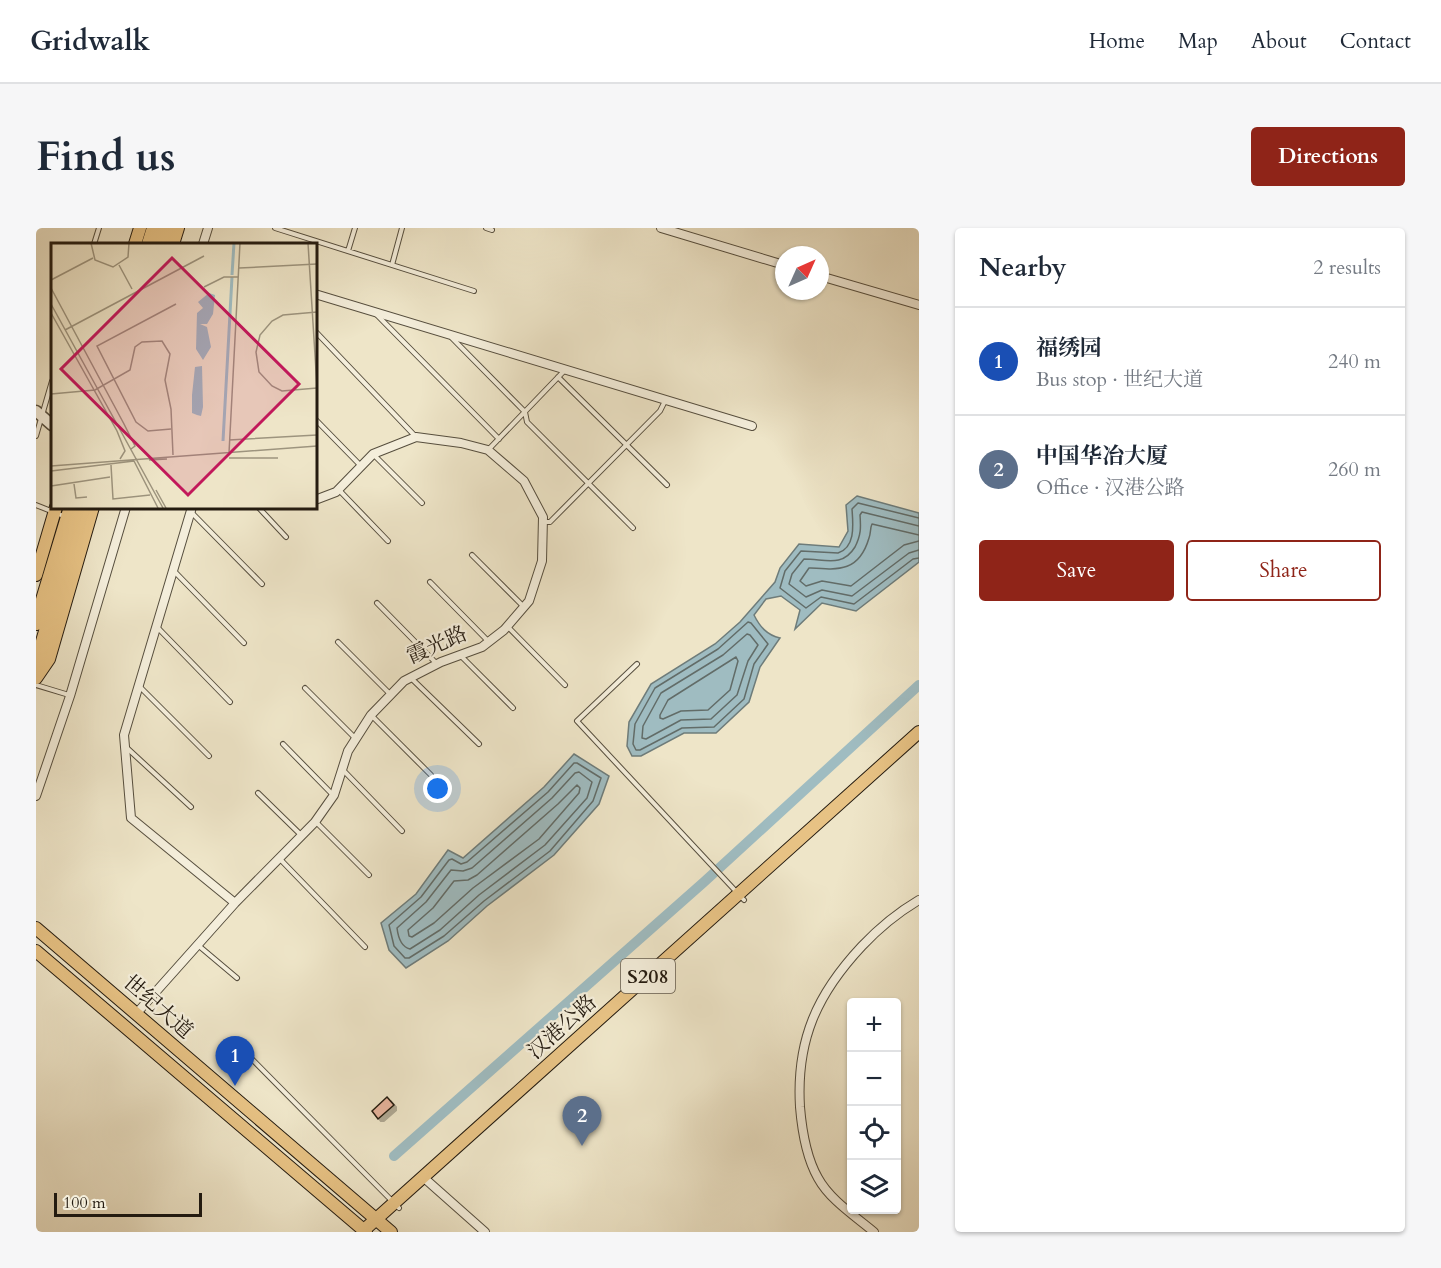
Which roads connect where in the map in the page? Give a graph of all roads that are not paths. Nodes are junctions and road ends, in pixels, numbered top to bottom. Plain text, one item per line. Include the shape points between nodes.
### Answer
1 (99, 228) edge
2 (140, 228) edge
3 (154, 228) edge
4 (166, 228) edge
5 (178, 228) edge
6 (208, 228) edge
7 (275, 228) edge
8 (355, 228) edge
9 (402, 228) edge
10 (486, 228) edge
11 (661, 228) edge
12 (492, 230) dead end
13 (94, 243) edge
14 (135, 243) edge
15 (149, 243) edge
16 (161, 243) edge
17 (173, 243) edge
18 (203, 243) edge
19 (348, 251) junction
20 (775, 262) edge
21 (392, 265) junction
22 (829, 279) edge
23 (474, 291) dead end
24 (316, 294) edge
25 (919, 306) edge
26 (374, 312) junction
27 (316, 332) edge
28 (450, 336) junction
29 (565, 370) junction
30 (558, 377) junction
31 (51, 384) edge
32 (666, 400) junction
33 (525, 412) junction
34 (38, 417) edge
35 (316, 420) edge
36 (752, 426) dead end
37 (51, 431) edge
38 (36, 436) edge
39 (416, 437) junction
40 (499, 439) junction
41 (627, 445) junction
42 (488, 450) junction
43 (373, 454) junction
44 (361, 466) junction
45 (589, 483) junction
46 (667, 485) dead end
47 (338, 489) junction
48 (316, 500) edge
49 (422, 502) dead end
50 (36, 505) edge
51 (83, 508) edge
52 (93, 508) edge
53 (126, 508) edge
54 (259, 508) edge
55 (191, 509) edge
56 (62, 511) edge
57 (543, 522) junction
58 (633, 528) dead end
59 (286, 537) dead end
60 (388, 541) dead end
61 (472, 555) dead end
62 (173, 570) junction
63 (36, 575) edge
64 (430, 582) dead end
65 (262, 584) dead end
66 (377, 603) dead end
67 (524, 607) junction
68 (36, 623) edge
69 (507, 626) junction
70 (156, 627) junction
71 (338, 642) dead end
72 (489, 642) junction
73 (244, 643) dead end
74 (460, 654) junction
75 (437, 663) junction
76 (637, 664) dead end
77 (36, 665) edge
78 (411, 677) junction
79 (36, 678) edge
80 (36, 685) edge
81 (566, 685) dead end
82 (139, 686) junction
83 (304, 688) dead end
84 (390, 695) junction
85 (70, 696) junction
86 (230, 702) dead end
87 (513, 708) dead end
88 (371, 715) junction
89 (919, 732) edge
90 (356, 739) junction
91 (919, 743) edge
92 (283, 744) dead end
93 (479, 744) dead end
94 (125, 745) junction
95 (209, 756) dead end
96 (342, 769) junction
97 (431, 775) dead end
98 (258, 793) dead end
99 (334, 795) junction
100 (36, 796) edge
101 (191, 807) dead end
102 (315, 822) junction
103 (402, 831) dead end
104 (302, 836) junction
105 (279, 857) junction
106 (369, 875) dead end
107 (742, 897) junction
108 (919, 900) edge
109 (235, 903) junction
110 (36, 928) edge
111 (198, 946) junction
112 (364, 947) dead end
113 (36, 951) edge
114 (237, 978) dead end
115 (136, 1014) junction
116 (237, 1044) dead end
117 (426, 1179) junction
118 (397, 1205) junction
119 (373, 1229) edge
120 (485, 1232) edge
121 (874, 1232) edge

1 - 13 lane
2 - 14 main road
3 - 15 highway
4 - 16 highway
5 - 17 main road
6 - 18 street
7 - 19 lane
8 - 19 lane
9 - 21 lane
10 - 12 lane
11 - 20 street
19 - 21 lane
21 - 23 lane
22 - 25 street
24 - 26 street
26 - 28 street
26 - 40 lane
27 - 39 lane
28 - 29 street
28 - 33 lane
29 - 30 lane
29 - 32 street
30 - 33 lane
30 - 41 lane
31 - 34 lane
32 - 36 street
32 - 41 lane
33 - 40 lane
33 - 45 lane via 527,422
34 - 37 street
34 - 38 lane
35 - 44 lane
39 - 42 street, 霞光路
39 - 43 street, 霞光路
40 - 42 lane
41 - 45 lane
41 - 46 lane
42 - 57 street, 霞光路 via 524,481
43 - 44 street, 霞光路
43 - 49 lane
44 - 47 street, 霞光路
45 - 57 lane via 550,522
45 - 58 lane
47 - 48 street, 霞光路
47 - 60 lane
50 - 56 lane
51 - 77 highway
52 - 79 main road via 49,659
53 - 85 street
54 - 59 lane
55 - 62 street
55 - 65 lane
56 - 63 main road
56 - 68 highway
57 - 67 street, 霞光路 via 542,561 530,601
61 - 67 lane
62 - 70 street
62 - 73 lane
64 - 72 lane
66 - 75 lane
67 - 69 street, 霞光路
69 - 72 street, 霞光路
69 - 81 lane
70 - 82 street
70 - 86 lane
71 - 84 lane
72 - 74 street, 霞光路
74 - 75 street, 霞光路
74 - 87 lane
75 - 78 street, 霞光路
76 - 107 lane via 577,721
78 - 84 street, 霞光路
78 - 93 lane
80 - 85 lane
82 - 94 street via 124,735
82 - 95 lane
83 - 90 lane
84 - 88 street, 霞光路
85 - 100 street
88 - 90 street, 霞光路
88 - 97 lane
89 - 107 main road, 汉港公路 / S208
90 - 96 street, 霞光路
91 - 107 main road, 汉港公路
92 - 99 lane
94 - 101 lane
94 - 109 street via 131,818
96 - 99 street, 霞光路
96 - 103 lane
98 - 104 lane
99 - 102 street, 霞光路
102 - 104 street, 霞光路
102 - 106 lane
104 - 105 street, 霞光路
105 - 109 street, 霞光路
105 - 112 lane
107 - 117 main road, 汉港公路 / S208
108 - 121 street via 874,934 839,973 814,1012 801,1058 802,1131 811,1165 827,1191
109 - 111 street, 霞光路
110 - 115 main road, 世纪大道
111 - 114 lane
111 - 115 street, 霞光路
113 - 119 main road, 世纪大道
115 - 119 main road, 世纪大道
116 - 118 lane
117 - 118 main road, 汉港公路 / S208
117 - 120 street
118 - 119 main road, 汉港公路 / S208

